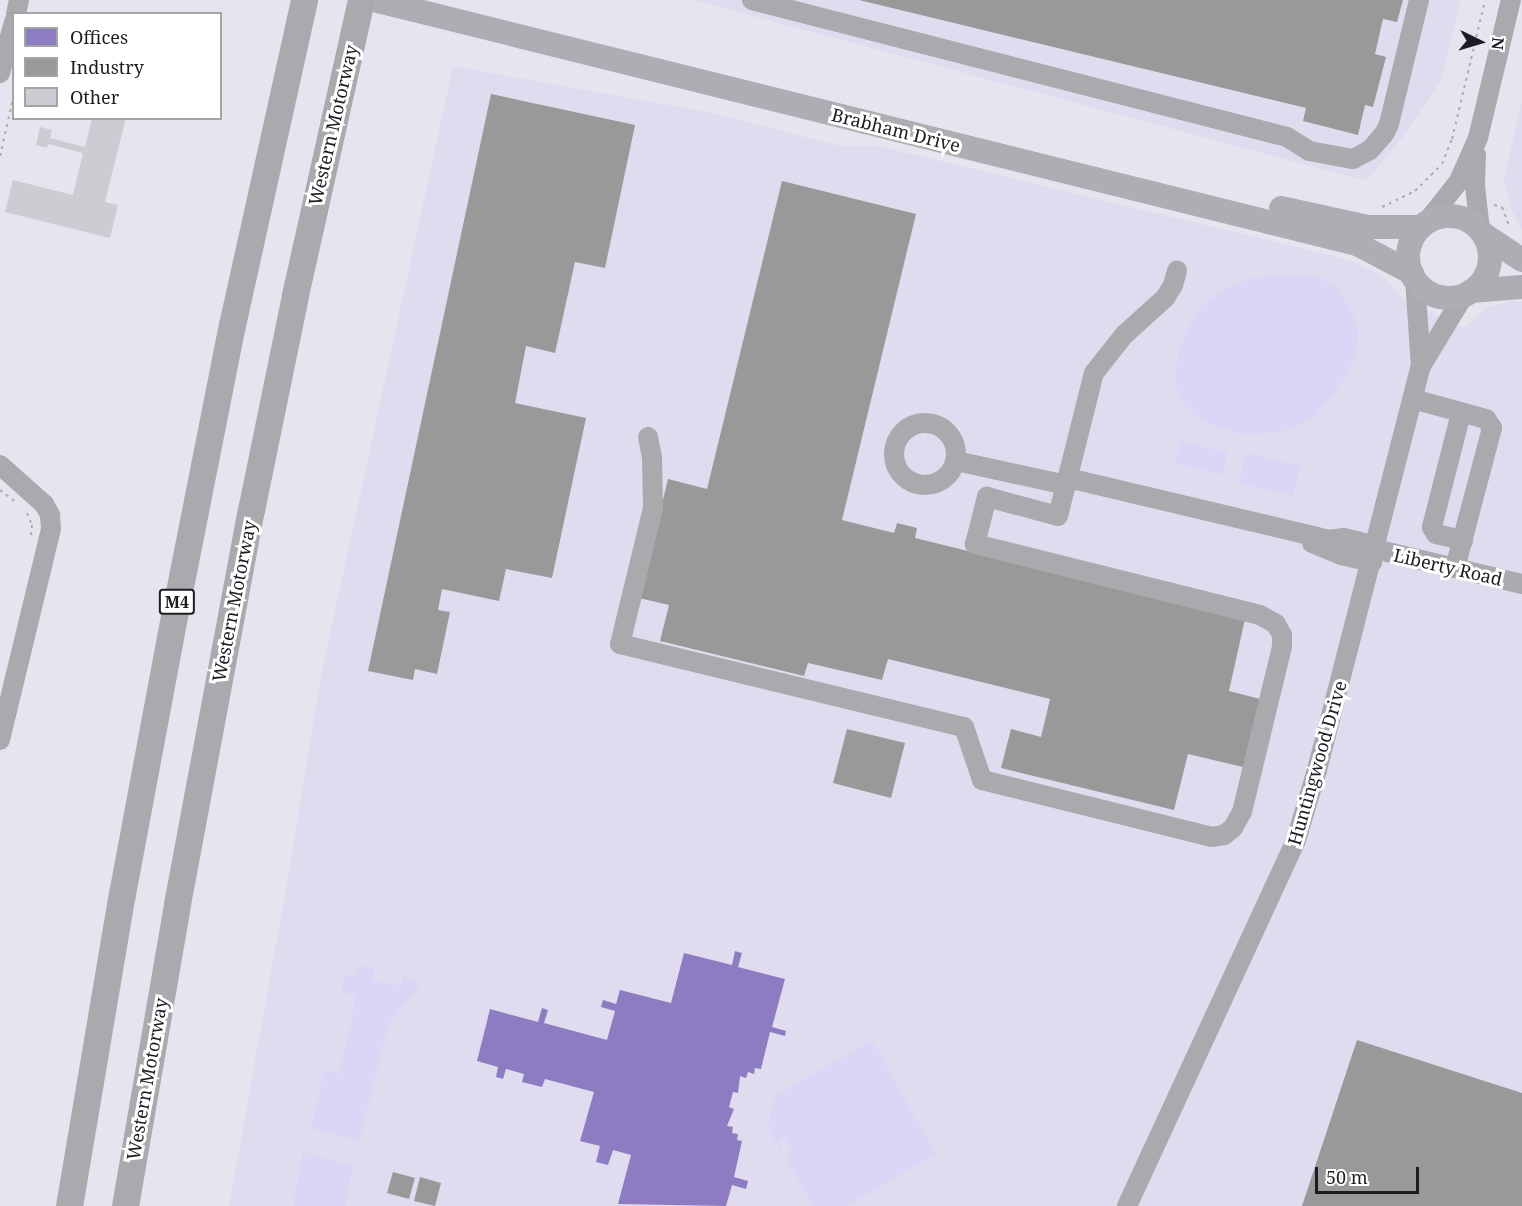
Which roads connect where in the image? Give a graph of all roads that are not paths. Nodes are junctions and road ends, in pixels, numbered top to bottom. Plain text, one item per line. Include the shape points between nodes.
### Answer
1 (444, 0) edge
2 (752, 0) edge
3 (1419, 0) edge
4 (1511, 0) edge
5 (303, 1) edge
6 (364, 4) edge
7 (12, 29) edge
8 (0, 73) edge
9 (1478, 138) junction
10 (1424, 225) junction
11 (1481, 232) junction
12 (1522, 260) edge
13 (1177, 271) dead end
14 (1413, 276) junction
15 (1522, 286) edge
16 (1467, 293) junction
17 (1421, 366) junction
18 (1413, 399) junction
19 (1461, 413) junction
20 (648, 437) dead end
21 (956, 461) dead end
22 (0, 465) edge
23 (1066, 484) junction
24 (1463, 540) junction
25 (1374, 552) junction
26 (1455, 568) junction
27 (1522, 584) edge
28 (0, 740) edge
29 (69, 1206) edge
30 (125, 1206) edge
31 (1127, 1206) edge

1 - 10 main road, Brabham Drive via 1309,215 1380,228
2 - 3 street via 1287,137 1309,151 1353,159 1370,150 1389,124
4 - 9 street
5 - 29 highway, M4 via 232,325 175,612
6 - 14 main road, Brabham Drive via 1357,244
6 - 30 highway, Western Motorway via 295,295 240,567
7 - 8 street
9 - 10 street via 1459,181
9 - 11 street via 1475,186
10 - 11 main road via 1437,218 1454,217 1471,223
10 - 14 main road via 1410,249
11 - 12 main road
11 - 16 main road via 1490,252 1489,265 1485,278
13 - 23 street via 1165,298 1122,336 1094,374
14 - 16 main road via 1425,290 1437,296 1450,298
14 - 17 street, Huntingwood Drive
15 - 16 main road
16 - 17 street, Huntingwood Drive
17 - 18 street, Huntingwood Drive
18 - 19 street
18 - 25 street, Huntingwood Drive
19 - 24 street via 1486,419 1492,428
19 - 24 street via 1432,527 1436,534
20 - 23 street via 653,508 620,644 964,727 982,780 1212,837 1224,836 1242,812 1282,647 1279,629 1260,615 975,544 987,497 1058,516
21 - 23 street, Liberty Road
22 - 28 street via 51,515 51,529
23 - 25 street, Liberty Road via 1329,540 1344,538
24 - 26 street
25 - 26 street, Liberty Road
25 - 31 street, Huntingwood Drive via 1296,840
26 - 27 street, Liberty Road

